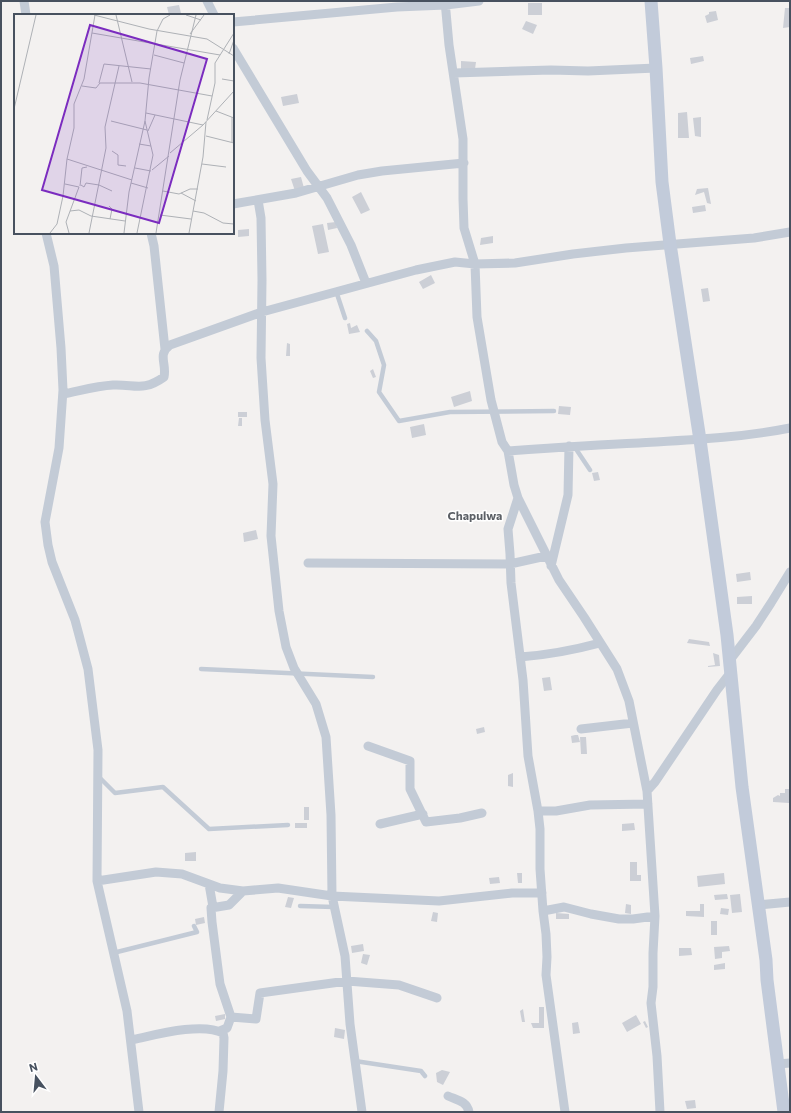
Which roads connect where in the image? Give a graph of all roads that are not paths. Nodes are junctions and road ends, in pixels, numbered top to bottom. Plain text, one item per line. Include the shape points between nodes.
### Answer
1 (24, 1) edge
2 (207, 1) edge
3 (478, 1) edge
4 (651, 1) edge
5 (445, 3) edge
6 (26, 14) edge
7 (214, 14) edge
8 (234, 22) edge
9 (234, 50) edge
10 (656, 68) junction
11 (454, 73) junction
12 (464, 163) junction
13 (318, 187) junction
14 (258, 200) junction
15 (234, 204) edge
16 (790, 232) edge
17 (46, 234) edge
18 (151, 234) edge
19 (670, 244) junction
20 (474, 264) junction
21 (366, 283) junction
22 (336, 291) junction
23 (262, 312) junction
24 (345, 318) dead end
25 (367, 331) dead end
26 (165, 349) junction
27 (63, 394) junction
28 (554, 411) dead end
29 (494, 412) junction
30 (790, 428) edge
31 (700, 440) junction
32 (572, 446) junction
33 (508, 451) junction
34 (590, 470) dead end
35 (518, 498) junction
36 (546, 556) junction
37 (308, 563) dead end
38 (510, 564) junction
39 (552, 566) junction
40 (790, 572) edge
41 (600, 643) junction
42 (520, 657) junction
43 (730, 666) junction
44 (201, 670) dead end
45 (298, 674) junction
46 (373, 677) dead end
47 (633, 723) junction
48 (581, 729) dead end
49 (368, 746) dead end
50 (98, 776) junction
51 (647, 791) junction
52 (648, 804) junction
53 (538, 811) junction
54 (482, 813) dead end
55 (422, 814) junction
56 (288, 824) dead end
57 (380, 824) dead end
58 (97, 881) junction
59 (209, 884) junction
60 (243, 891) junction
61 (542, 893) junction
62 (332, 896) junction
63 (790, 902) edge
64 (300, 906) dead end
65 (758, 906) junction
66 (213, 907) junction
67 (334, 907) junction
68 (543, 911) junction
69 (655, 916) junction
70 (194, 926) dead end
71 (113, 953) junction
72 (348, 981) junction
73 (437, 998) dead end
74 (232, 1017) junction
75 (220, 1031) junction
76 (131, 1040) junction
77 (355, 1061) junction
78 (784, 1064) edge
79 (425, 1076) dead end
80 (448, 1096) dead end
81 (139, 1112) edge
82 (219, 1112) edge
83 (362, 1112) edge
84 (469, 1112) edge
85 (565, 1112) edge
86 (660, 1112) edge
87 (784, 1112) edge

1 - 6 street
2 - 7 street
3 - 5 street
4 - 10 street
5 - 8 street
5 - 11 street
9 - 13 street
10 - 11 street
10 - 19 street via 662,182
11 - 12 street
12 - 13 street via 382,171
12 - 20 street via 464,228
13 - 14 street
13 - 21 street via 327,198 342,227
14 - 15 street
14 - 23 street via 261,218
16 - 19 street via 754,238
17 - 27 street via 54,266
18 - 26 street
19 - 20 street via 515,263
19 - 31 street
20 - 21 street via 455,262
20 - 29 street via 478,317
21 - 22 street
22 - 23 street
22 - 24 lane
23 - 26 street via 170,344
23 - 45 street via 264,420 273,484 272,536 276,588 286,647
25 - 29 lane via 376,341 384,365 379,392 399,421 450,412
26 - 27 street via 162,355 164,377 154,384 142,387 112,385
27 - 50 street via 59,448 45,522 52,562 75,620 88,669 98,750
28 - 29 lane
29 - 33 street via 502,442
30 - 31 street via 761,434
31 - 32 street
31 - 43 street
32 - 33 street
32 - 34 lane
32 - 39 street via 568,495
33 - 35 street
35 - 36 street
35 - 38 street via 508,529
36 - 38 street
36 - 39 street
37 - 38 street
38 - 42 street
39 - 41 street via 558,580
40 - 43 street
41 - 42 street via 548,655
41 - 47 street via 624,685
42 - 53 street via 528,756
43 - 51 street via 717,690
43 - 65 street
44 - 45 lane
45 - 46 lane
45 - 62 street via 316,704 326,737 331,815
47 - 48 street
47 - 51 street
49 - 55 street via 410,761 410,789
50 - 56 lane via 115,793 163,787 209,829
50 - 58 street
51 - 52 street
52 - 53 street via 595,805
52 - 69 street
53 - 61 street
54 - 55 street via 426,822
55 - 57 street
58 - 59 street via 156,872 182,874
58 - 71 street
59 - 60 street
59 - 66 street
60 - 62 street via 278,888
60 - 66 street via 229,905
61 - 62 street via 512,893 439,901
61 - 68 street
62 - 67 street
63 - 65 street
64 - 67 lane
65 - 78 street
66 - 74 street via 212,922 220,984
67 - 72 street via 343,941
68 - 69 street via 564,907 618,919
68 - 85 street via 548,987
69 - 86 street via 651,1003
70 - 71 lane via 197,932
71 - 76 street
72 - 73 street via 400,985
72 - 74 street via 260,993 256,1019
72 - 77 street
74 - 75 street via 227,1028
75 - 76 street via 195,1028
75 - 82 street via 224,1038
76 - 81 street
77 - 79 lane via 421,1071
77 - 83 street
78 - 87 street
80 - 84 street via 466,1105

